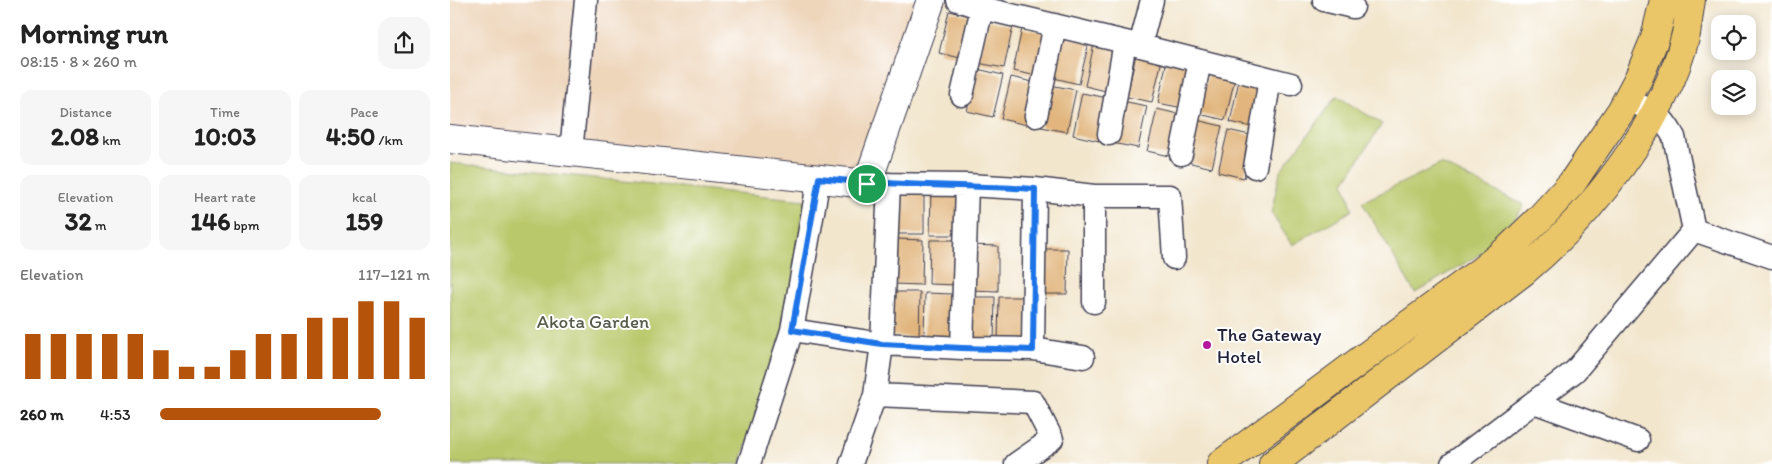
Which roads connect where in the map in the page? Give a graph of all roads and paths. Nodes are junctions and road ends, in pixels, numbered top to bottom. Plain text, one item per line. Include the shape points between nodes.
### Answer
1 (586, 0) edge
2 (932, 0) edge
3 (958, 0) edge
4 (1152, 0) edge
5 (1324, 0) edge
6 (1664, 0) edge
7 (1691, 0) edge
8 (1353, 7) dead end
9 (982, 8) junction
10 (1055, 25) junction
11 (1133, 44) junction
12 (1200, 61) junction
13 (962, 94) dead end
14 (1627, 100) junction
15 (1655, 112) junction
16 (1036, 116) dead end
17 (1109, 134) dead end
18 (450, 139) edge
19 (571, 152) junction
20 (1181, 154) dead end
21 (1255, 167) dead end
22 (819, 178) junction
23 (878, 184) junction
24 (967, 185) junction
25 (1035, 189) junction
26 (1094, 196) junction
27 (1694, 230) junction
28 (1772, 257) edge
29 (1174, 258) dead end
30 (1094, 302) dead end
31 (792, 330) junction
32 (882, 344) junction
33 (962, 348) junction
34 (1033, 350) junction
35 (1083, 357) dead end
36 (876, 394) junction
37 (1534, 402) junction
38 (1638, 440) dead end
39 (749, 464) edge
40 (851, 464) edge
41 (1016, 464) edge
42 (1221, 464) edge
43 (1273, 464) edge
44 (1452, 464) edge

1 - 19 street
2 - 23 street
3 - 9 street
4 - 11 street
5 - 8 street
6 - 14 main road via 1655,38
7 - 15 main road via 1683,42
9 - 10 street
9 - 13 street
10 - 11 street
10 - 16 street
11 - 12 street
11 - 17 street
12 - 20 street
12 - 21 street via 1280,81
14 - 15 street
14 - 42 main road via 1572,183 1507,250
15 - 27 street via 1674,138
15 - 43 main road via 1602,192 1549,250
18 - 19 street
19 - 22 street
22 - 23 street
22 - 31 street
23 - 24 street
23 - 32 street
24 - 25 street
24 - 33 street
25 - 26 street
25 - 34 street
26 - 29 street via 1170,196
26 - 30 street
27 - 28 street
27 - 37 street via 1575,371
31 - 32 street
31 - 39 street
32 - 33 street
32 - 36 street
33 - 34 street
34 - 35 street
36 - 40 street
36 - 41 street via 1033,402 1052,439
37 - 38 street
37 - 44 street

